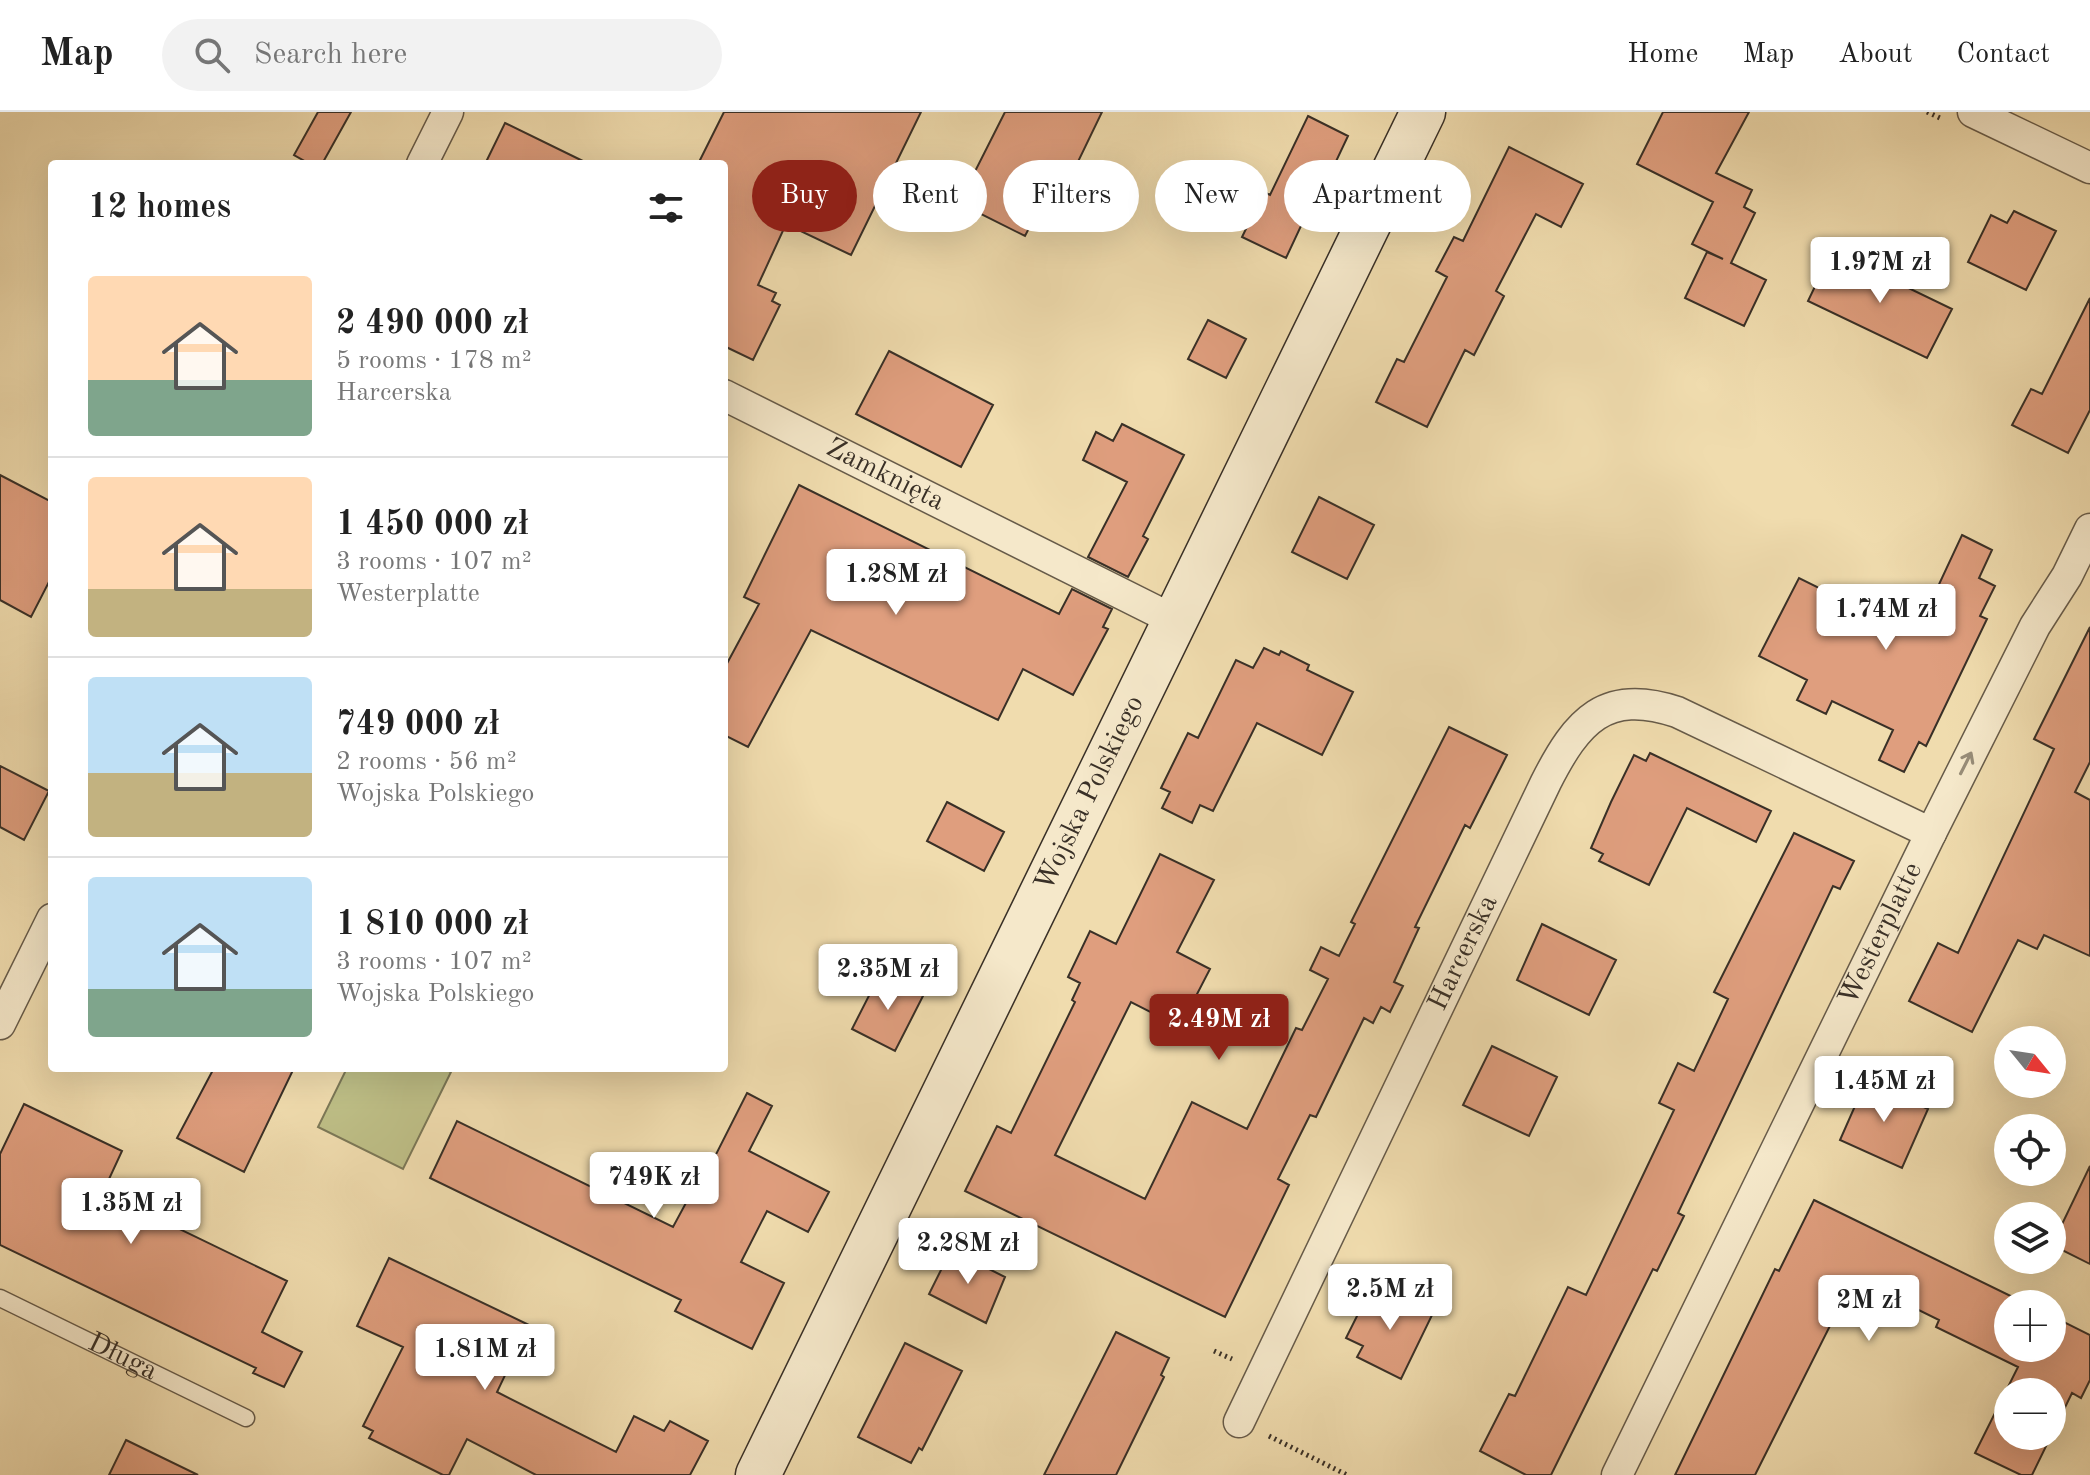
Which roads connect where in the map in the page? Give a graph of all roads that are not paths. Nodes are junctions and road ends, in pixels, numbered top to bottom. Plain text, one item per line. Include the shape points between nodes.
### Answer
1 (448, 112) edge
2 (1423, 112) edge
3 (1973, 112) edge
4 (2024, 123) edge
5 (424, 160) edge
6 (2090, 168) edge
7 (728, 397) edge
8 (2090, 529) edge
9 (1174, 620) junction
10 (1931, 833) junction
11 (48, 927) edge
12 (0, 1024) edge
13 (0, 1298) edge
14 (246, 1418) dead end
15 (1239, 1422) road end
16 (758, 1475) edge
17 (1617, 1475) edge

1 - 5 street
2 - 9 street, Wojska Polskiego
3 - 4 street
4 - 6 street
7 - 9 street, Zamknięta
10 -> 8 street, Westerplatte
9 - 16 street, Wojska Polskiego
10 - 15 street, Harcerska via 1659,706 1623,704 1589,719 1546,782
10 - 17 street, Westerplatte
11 - 12 street
13 - 14 lane, Długa

